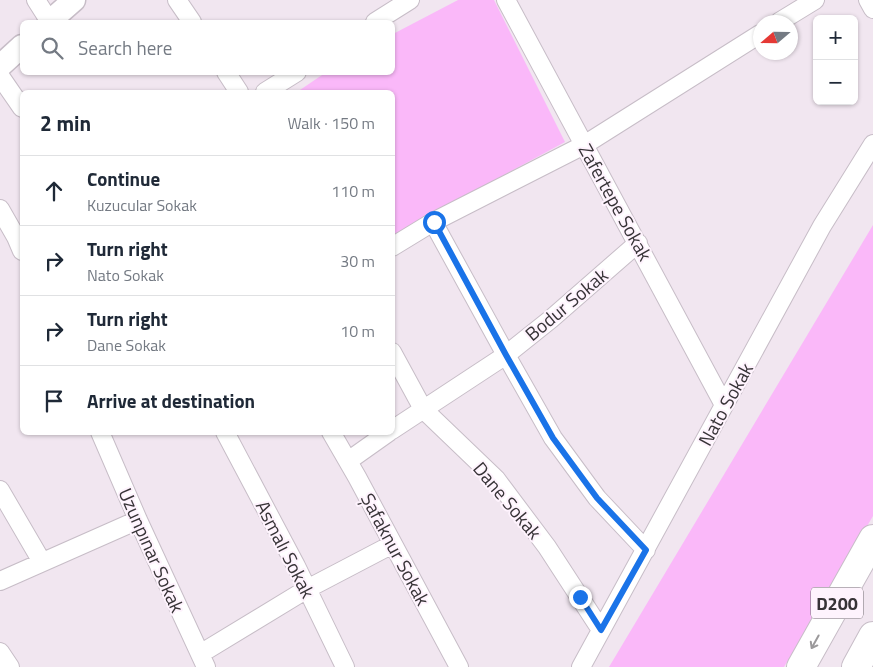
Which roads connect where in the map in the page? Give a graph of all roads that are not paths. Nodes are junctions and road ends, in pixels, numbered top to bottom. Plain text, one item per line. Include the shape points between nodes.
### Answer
1 (36, 0) edge
2 (74, 0) edge
3 (177, 0) edge
4 (410, 0) edge
5 (506, 0) edge
6 (814, 0) edge
7 (868, 0) edge
8 (873, 9) edge
9 (790, 15) edge
10 (49, 20) edge
11 (52, 20) edge
12 (191, 20) edge
13 (377, 20) edge
14 (753, 38) edge
15 (20, 48) edge
16 (0, 66) edge
17 (228, 75) edge
18 (292, 75) edge
19 (0, 76) edge
20 (238, 90) edge
21 (268, 90) edge
22 (20, 105) edge
23 (873, 144) edge
24 (584, 145) junction
25 (0, 209) edge
26 (434, 222) junction
27 (638, 243) junction
28 (395, 244) edge
29 (20, 246) edge
30 (506, 355) junction
31 (395, 358) edge
32 (724, 405) junction
33 (422, 409) junction
34 (395, 428) edge
35 (101, 435) edge
36 (227, 435) edge
37 (334, 435) edge
38 (385, 435) edge
39 (348, 461) junction
40 (0, 490) edge
41 (138, 520) junction
42 (873, 539) edge
43 (393, 544) junction
44 (646, 550) junction
45 (42, 562) junction
46 (0, 581) edge
47 (307, 589) junction
48 (601, 630) junction
49 (873, 636) edge
50 (0, 652) edge
51 (203, 660) edge
52 (10, 667) edge
53 (345, 667) edge
54 (460, 667) edge
55 (581, 667) edge
56 (800, 667) edge
57 (856, 667) edge

1 - 10 street
2 - 11 street
3 - 12 street
4 - 13 street
5 - 24 street, Zafertepe Sokak
6 - 9 street
7 - 8 street
14 - 24 street
15 - 16 street
17 - 20 street
18 - 21 street
19 - 22 street
23 - 32 street, Nato Sokak via 822,226
24 - 26 street
24 - 27 street, Zafertepe Sokak
25 - 29 street
26 - 28 street
26 - 30 street
27 - 30 street, Bodur Sokak
27 - 32 street, Zafertepe Sokak
30 - 33 street, Bodur Sokak
30 - 44 street via 553,438 597,498
31 - 33 street, Dane Sokak
32 - 44 street, Nato Sokak
33 - 34 street, Bodur Sokak
33 - 48 street, Dane Sokak via 496,479
35 - 41 street, Uzunpınar Sokak
36 - 47 street, Asmalı Sokak
37 - 39 street, Şafaknur Sokak
38 - 39 street
39 - 43 street, Şafaknur Sokak
40 - 45 street
41 - 45 street
41 - 51 street, Uzunpınar Sokak
42 -> 56 highway, D200
43 - 47 street
43 - 54 street, Şafaknur Sokak
44 - 48 street, Nato Sokak
45 - 46 street
47 - 51 street
47 - 53 street, Asmalı Sokak
48 - 55 street, Nato Sokak
49 - 57 highway, D200
50 - 52 street

